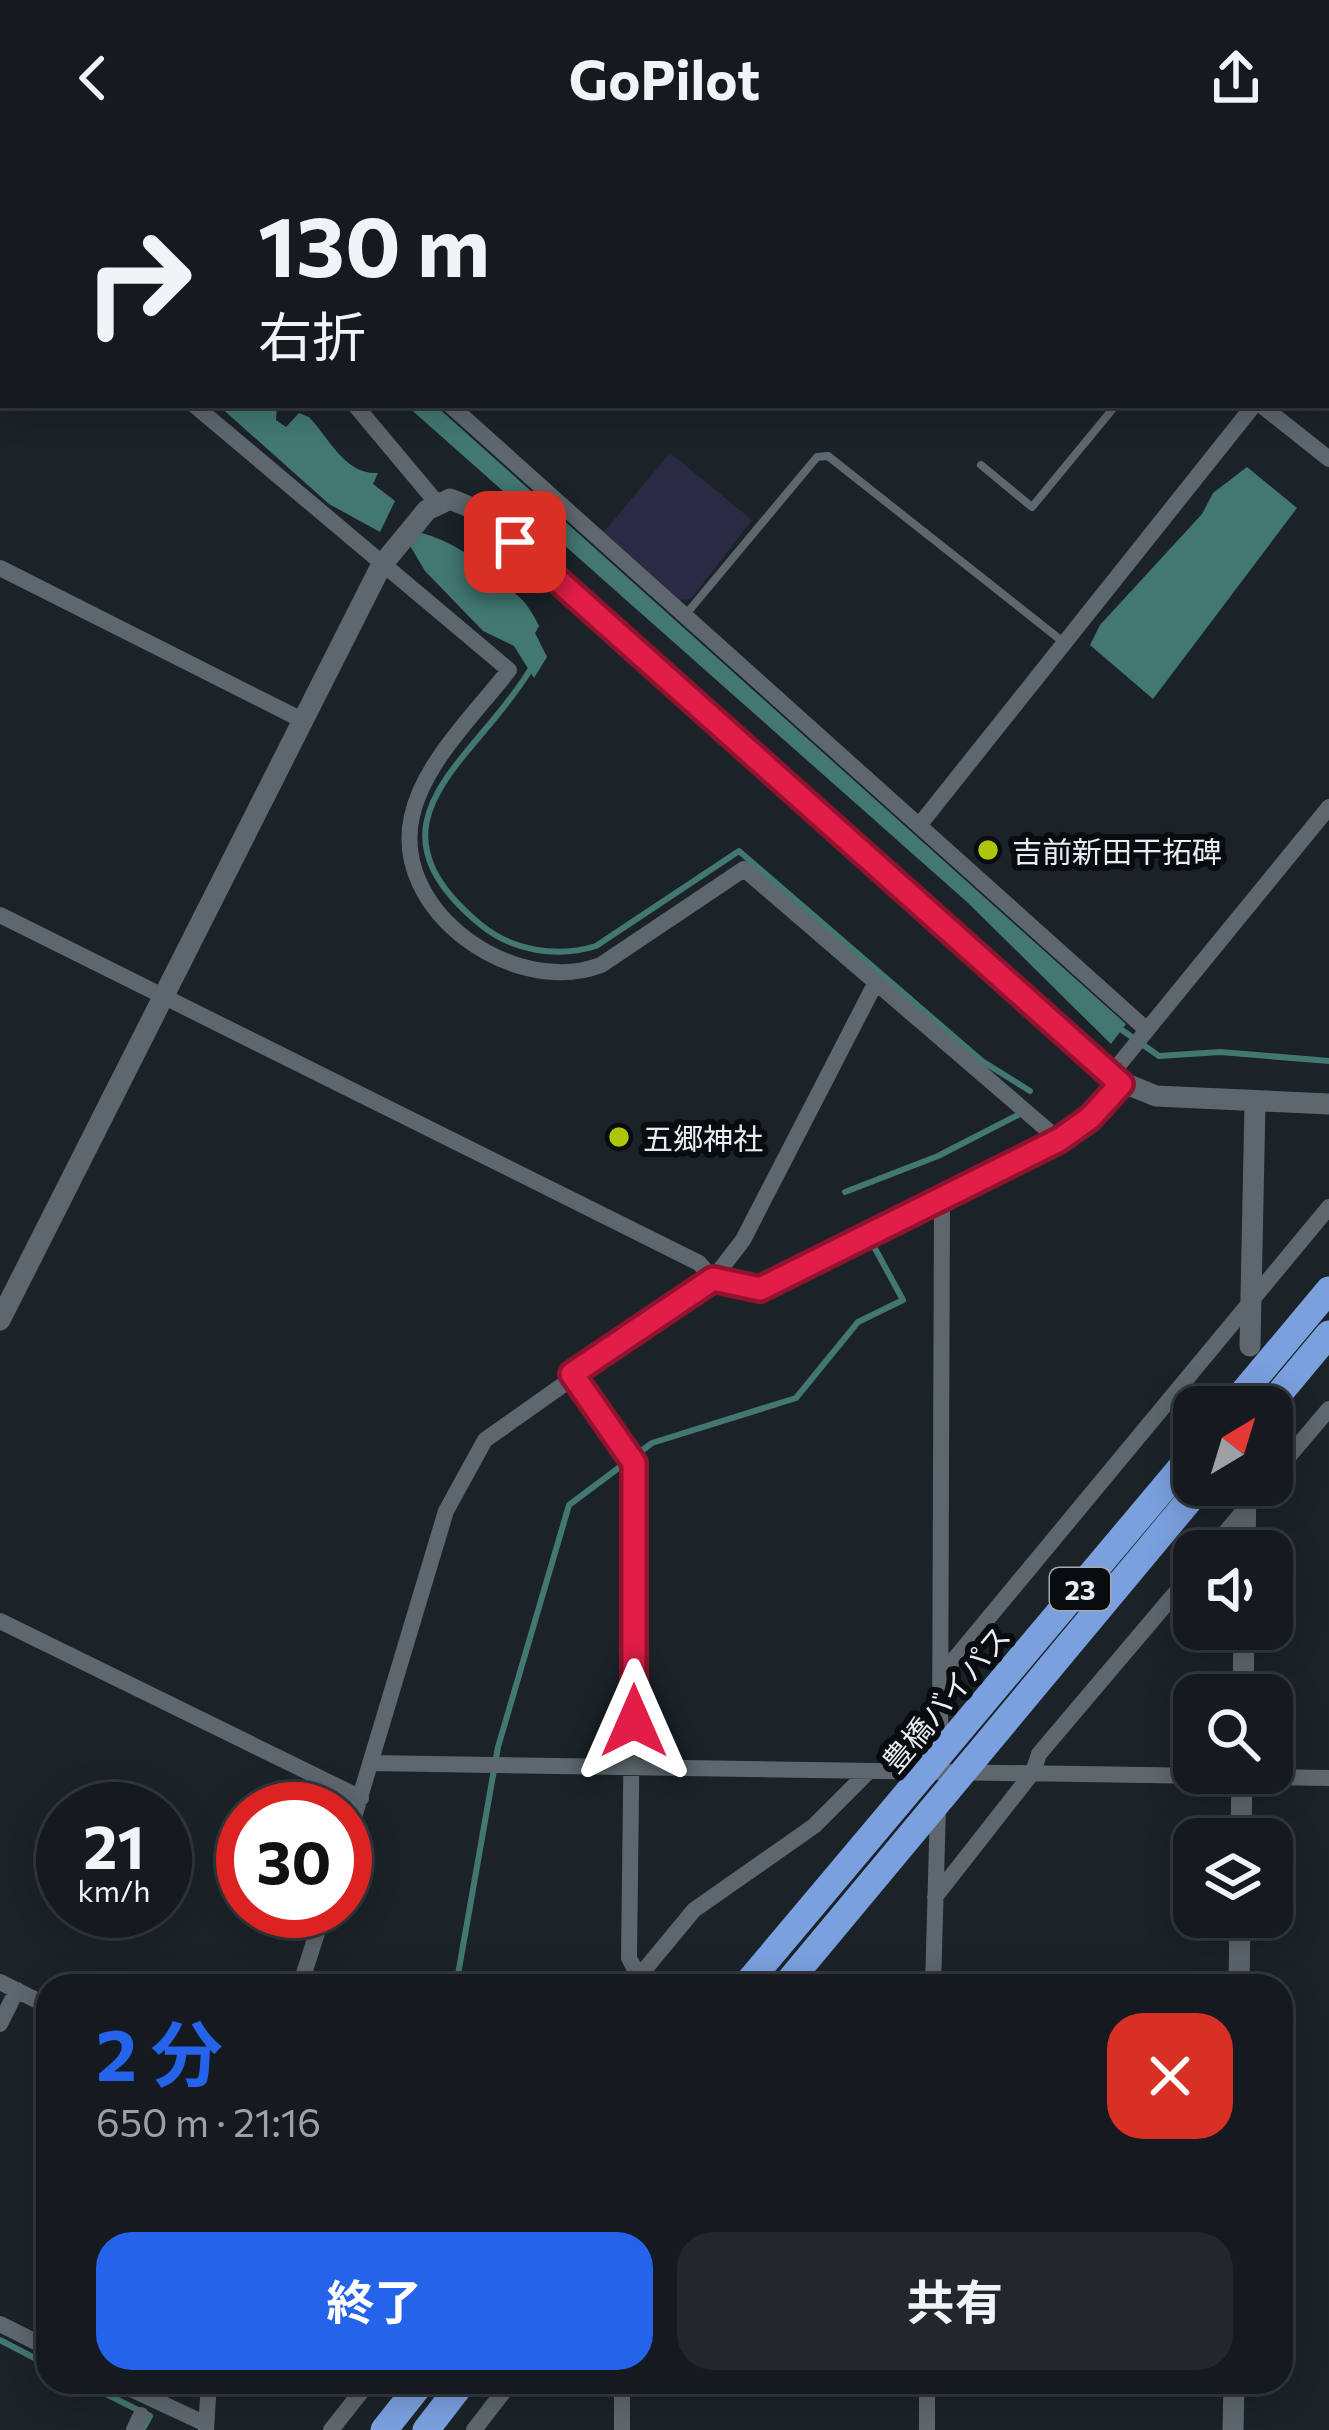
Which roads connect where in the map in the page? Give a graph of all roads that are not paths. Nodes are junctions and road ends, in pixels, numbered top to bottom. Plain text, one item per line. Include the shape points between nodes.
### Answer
1 (197, 408) edge
2 (358, 408) edge
3 (453, 408) edge
4 (1114, 408) edge
5 (1255, 408) edge
6 (1261, 408) edge
7 (1329, 459) edge
8 (981, 465) dead end
9 (437, 503) junction
10 (381, 566) junction
11 (0, 568) edge
12 (686, 614) junction
13 (1064, 643) junction
14 (302, 720) junction
15 (1329, 807) edge
16 (921, 823) junction
17 (0, 915) edge
18 (875, 984) junction
19 (161, 994) junction
20 (1145, 1032) junction
21 (1115, 1081) junction
22 (1255, 1102) junction
23 (1329, 1104) edge
24 (1059, 1140) junction
25 (942, 1199) junction
26 (1329, 1207) edge
27 (713, 1279) junction
28 (1329, 1290) edge
29 (1251, 1301) junction
30 (0, 1320) edge
31 (1329, 1334) edge
32 (1250, 1346) dead end
33 (572, 1374) junction
34 (1249, 1386) edge
35 (1286, 1386) edge
36 (1329, 1409) edge
37 (1293, 1451) edge
38 (1173, 1479) edge
39 (1183, 1506) edge
40 (1173, 1595) edge
41 (0, 1621) edge
42 (941, 1675) junction
43 (973, 1736) junction
44 (370, 1763) junction
45 (634, 1764) junction
46 (868, 1772) junction
47 (939, 1772) junction
48 (1033, 1772) junction
49 (1173, 1774) edge
50 (1293, 1777) edge
51 (1329, 1778) edge
52 (328, 1782) edge
53 (365, 1782) edge
54 (935, 1897) junction
55 (315, 1938) edge
56 (1240, 1938) edge
57 (304, 1974) edge
58 (633, 1974) edge
59 (642, 1974) edge
60 (755, 1974) edge
61 (794, 1974) edge
62 (933, 1974) edge
63 (1239, 1974) edge
64 (8, 1986) edge
65 (36, 2000) edge
66 (0, 2024) edge
67 (0, 2324) edge
68 (36, 2342) edge
69 (140, 2394) edge
70 (208, 2394) edge
71 (360, 2394) edge
72 (412, 2394) edge
73 (454, 2394) edge
74 (502, 2394) edge
75 (622, 2394) edge
76 (927, 2394) edge
77 (1234, 2394) edge
78 (206, 2427) edge
79 (332, 2430) edge
80 (384, 2430) edge
81 (426, 2430) edge
82 (474, 2430) edge
83 (622, 2430) edge
84 (927, 2430) edge
85 (1233, 2430) edge

1 - 10 street
2 - 9 street
3 - 12 street
4 - 8 lane via 1032,507
5 - 13 street
6 - 7 street
9 - 10 street
9 - 21 street via 464,501 482,512
10 - 14 street
10 - 18 street via 509,670 437,763 412,812 412,875 449,922 534,974 580,973 744,869
11 - 14 street
12 - 13 lane via 817,457 828,456
12 - 16 street
13 - 16 street
14 - 19 street
15 - 20 street
16 - 20 street
17 - 19 street
18 - 24 street
18 - 27 street via 743,1240
19 - 27 street via 699,1263
19 - 30 street
20 - 21 street
21 - 22 street via 1156,1096
21 - 24 street via 1090,1118
22 - 23 street
22 - 29 street
24 - 25 street
25 - 27 street via 760,1289
25 - 42 street
26 - 29 street
27 - 33 street
28 - 34 highway
29 - 32 street
29 - 42 street
31 - 35 highway
33 - 44 street via 485,1440 456,1489
33 - 45 street via 631,1457
36 - 37 street
38 - 43 highway, 豊橋バイパス / 23
39 - 43 highway, 豊橋バイパス / 23
40 - 48 street via 1039,1754
41 - 52 street
42 - 47 street
43 - 60 highway, 豊橋バイパス / 23 via 897,1806
43 - 61 highway, 豊橋バイパス / 23 via 922,1821
44 - 45 street
44 - 53 street
45 - 46 street
45 - 58 street
46 - 47 street
46 - 59 street via 814,1826 694,1910
47 - 48 street
47 - 54 street
48 - 49 street
48 - 54 street
50 - 51 street
54 - 62 street
55 - 57 street
56 - 63 street
64 - 65 street
64 - 66 street
67 - 68 street
69 - 78 street
70 - 78 street
71 - 79 street
72 - 80 highway
73 - 81 highway
74 - 82 street
75 - 83 street
76 - 84 street
77 - 85 street

